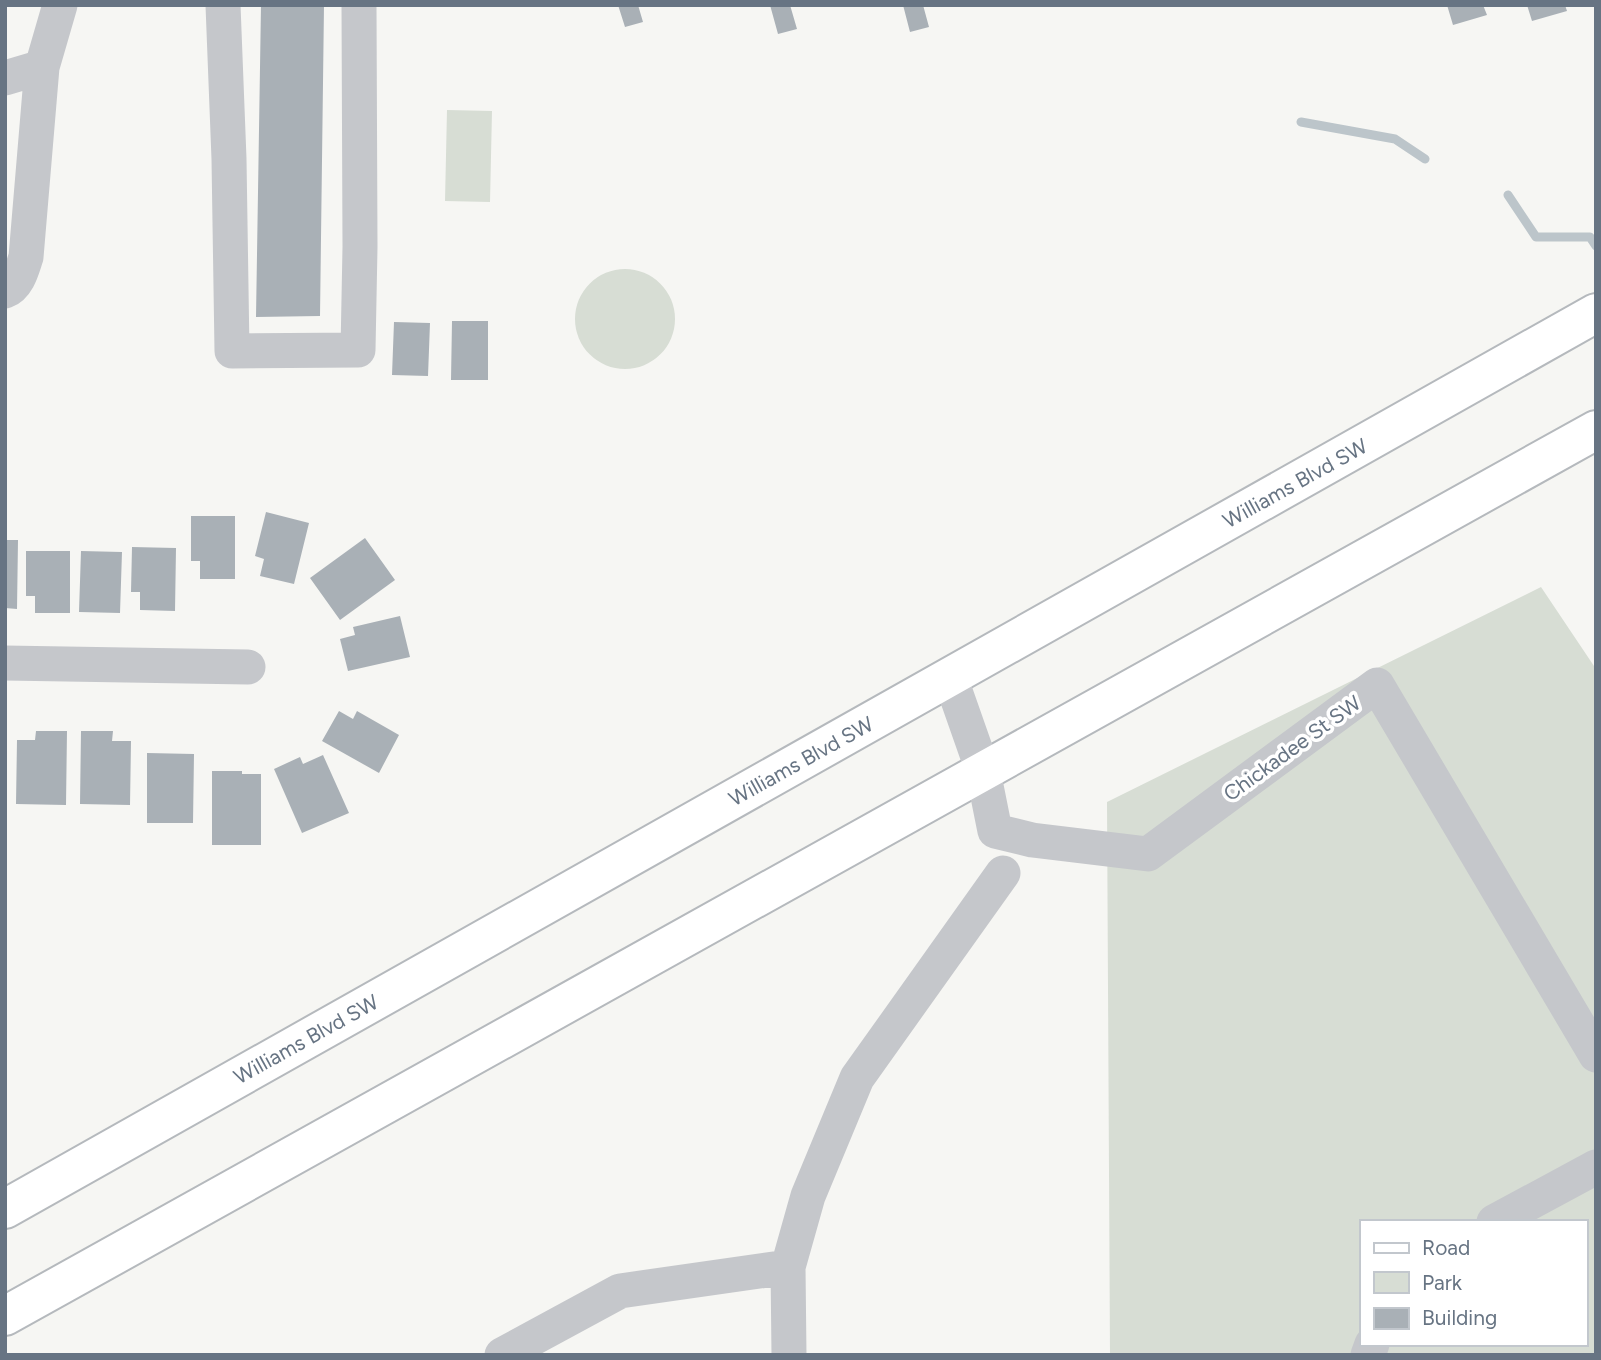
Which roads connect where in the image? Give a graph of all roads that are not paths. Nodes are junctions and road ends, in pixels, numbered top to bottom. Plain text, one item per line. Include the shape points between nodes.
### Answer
1 (60, 5) edge
2 (223, 5) edge
3 (359, 5) edge
4 (42, 67) junction
5 (5, 78) edge
6 (5, 291) edge
7 (1596, 313) edge
8 (1596, 430) edge
9 (5, 663) edge
10 (248, 667) dead end
11 (950, 677) junction
12 (983, 771) junction
13 (1003, 873) dead end
14 (1596, 1055) edge
15 (1596, 1167) edge
16 (5, 1209) edge
17 (1497, 1220) edge
18 (788, 1267) junction
19 (5, 1316) edge
20 (502, 1355) edge
21 (789, 1355) edge

1 - 4 street
2 - 3 street via 232,351 358,350
4 - 5 street
4 - 6 street via 26,257 11,289
7 - 11 main road, Williams Blvd SW
8 - 12 main road
9 - 10 street
11 - 12 street, Chickadee St SW
11 - 16 main road, Williams Blvd SW
12 - 14 street, Chickadee St SW via 995,831 1148,854 1377,685
12 - 19 main road
13 - 18 street via 857,1078 808,1196
15 - 17 street
18 - 20 street via 620,1290
18 - 21 street

